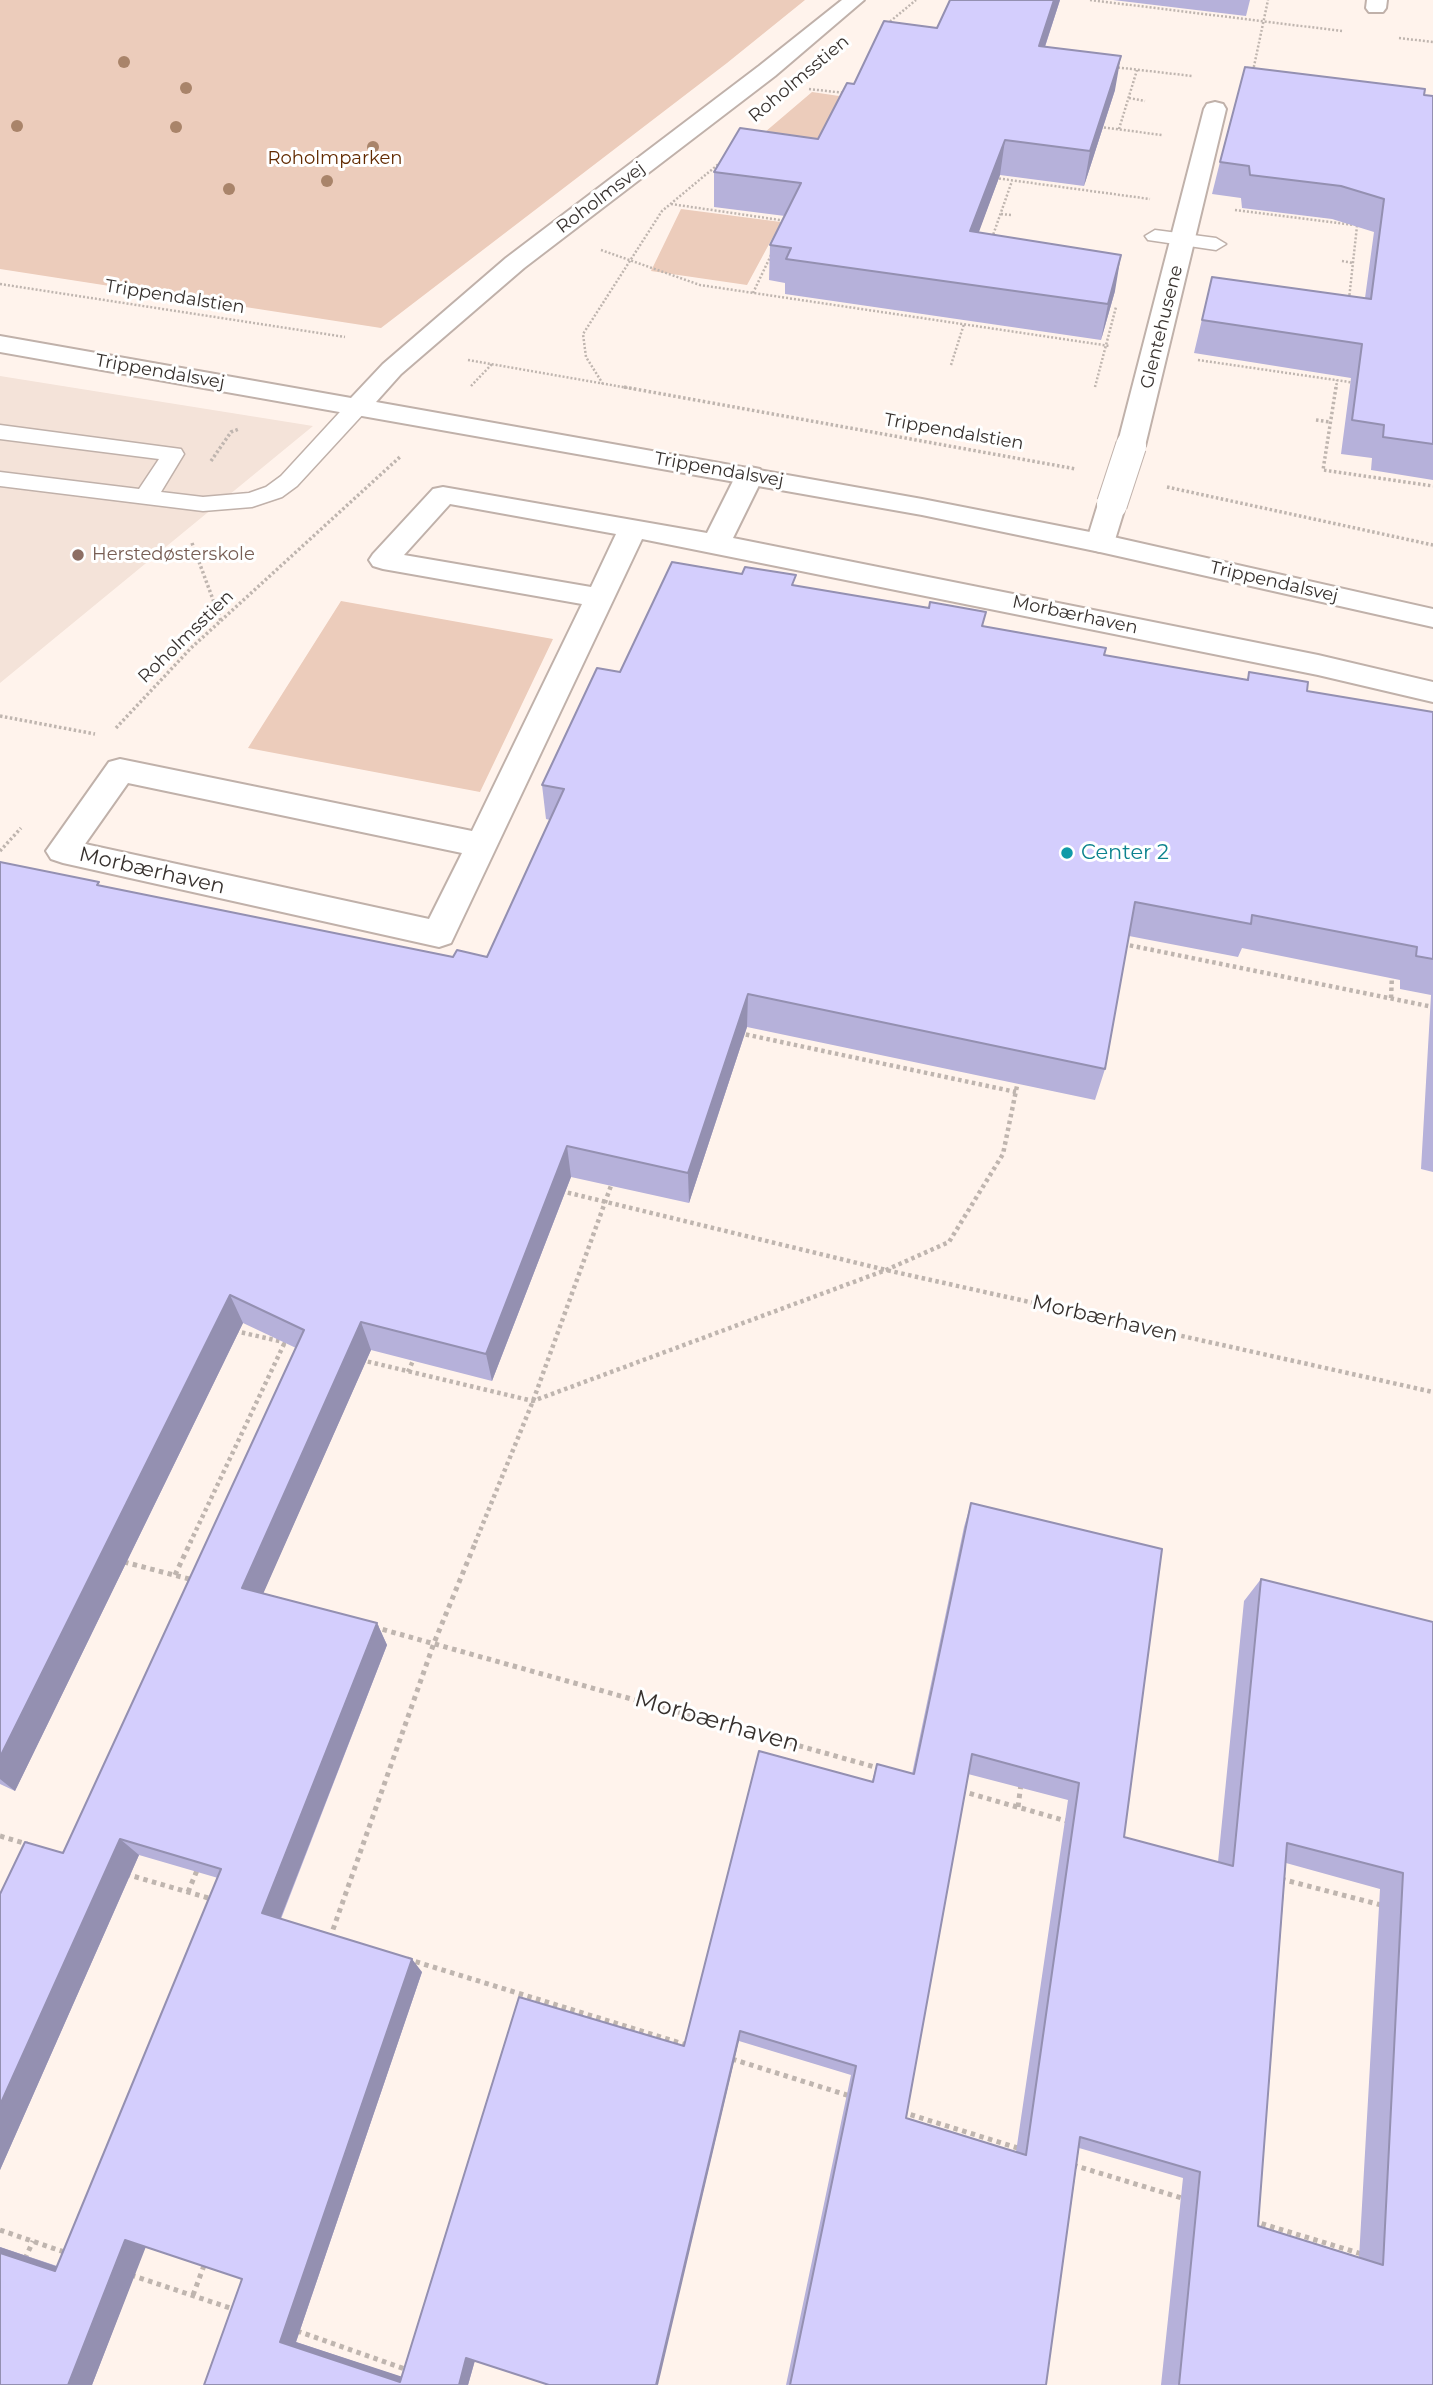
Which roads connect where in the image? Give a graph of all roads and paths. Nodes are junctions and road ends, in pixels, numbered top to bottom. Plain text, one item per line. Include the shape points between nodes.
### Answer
1 (854, 0) edge
2 (916, 0) edge
3 (1090, 0) edge
4 (1268, 0) edge
5 (1263, 21) junction
6 (880, 30) edge
7 (1341, 31) dead end
8 (1394, 37) dead end
9 (1433, 42) edge
10 (1110, 66) edge
11 (1137, 69) junction
12 (1253, 71) edge
13 (1199, 77) dead end
14 (820, 80) dead end
15 (809, 89) junction
16 (850, 94) edge
17 (800, 97) dead end
18 (1129, 98) junction
19 (1145, 101) dead end
20 (1215, 109) dead end
21 (1092, 126) edge
22 (1119, 129) junction
23 (1162, 135) dead end
24 (721, 162) edge
25 (985, 177) edge
26 (1012, 181) junction
27 (670, 204) junction
28 (1192, 204) junction
29 (1001, 214) junction
30 (1011, 215) dead end
31 (782, 233) edge
32 (554, 234) junction
33 (1155, 236) dead end
34 (1184, 239) junction
35 (1216, 244) dead end
36 (776, 245) edge
37 (989, 249) edge
38 (630, 260) junction
39 (1342, 261) dead end
40 (1353, 262) junction
41 (0, 284) edge
42 (753, 293) junction
43 (1349, 299) edge
44 (964, 324) junction
45 (345, 337) dead end
46 (0, 344) edge
47 (1155, 353) junction
48 (467, 360) dead end
49 (493, 363) junction
50 (951, 365) dead end
51 (1337, 380) junction
52 (603, 384) junction
53 (1364, 384) edge
54 (470, 386) dead end
55 (358, 406) junction
56 (1316, 420) dead end
57 (1330, 422) junction
58 (0, 432) edge
59 (403, 454) dead end
60 (1087, 471) dead end
61 (750, 475) junction
62 (0, 479) edge
63 (1166, 486) dead end
64 (1433, 486) edge
65 (146, 497) junction
66 (633, 528) junction
67 (192, 543) dead end
68 (716, 543) junction
69 (1100, 543) junction
70 (1433, 545) edge
71 (600, 598) junction
72 (1433, 618) edge
73 (221, 621) junction
74 (1433, 692) edge
75 (0, 716) edge
76 (26, 823) dead end
77 (482, 845) junction
78 (0, 851) edge
79 (1120, 943) edge
80 (1393, 970) edge
81 (1391, 998) junction
82 (1433, 1007) edge
83 (730, 1031) edge
84 (1019, 1079) edge
85 (1016, 1092) junction
86 (615, 1175) edge
87 (556, 1190) edge
88 (605, 1200) junction
89 (886, 1270) junction
90 (233, 1330) edge
91 (285, 1342) junction
92 (297, 1345) edge
93 (419, 1347) edge
94 (359, 1360) edge
95 (408, 1372) junction
96 (1433, 1392) edge
97 (533, 1401) junction
98 (110, 1558) edge
99 (175, 1576) junction
100 (201, 1582) edge
101 (370, 1626) edge
102 (434, 1643) junction
103 (885, 1770) edge
104 (1022, 1780) edge
105 (951, 1788) edge
106 (1018, 1807) junction
107 (1084, 1826) edge
108 (0, 1836) edge
109 (38, 1847) edge
110 (199, 1867) edge
111 (113, 1870) edge
112 (1271, 1877) edge
113 (188, 1892) junction
114 (227, 1904) edge
115 (1392, 1908) edge
116 (318, 1931) edge
117 (331, 1936) junction
118 (344, 1940) edge
119 (326, 1948) edge
120 (397, 1956) edge
121 (703, 2050) edge
122 (730, 2059) edge
123 (862, 2100) edge
124 (889, 2108) edge
125 (1035, 2153) edge
126 (1062, 2161) edge
127 (1195, 2202) edge
128 (1248, 2219) edge
129 (0, 2230) edge
130 (33, 2241) junction
131 (71, 2254) edge
132 (1367, 2256) dead end
133 (208, 2257) edge
134 (22, 2267) edge
135 (121, 2271) edge
136 (193, 2295) junction
137 (245, 2313) edge
138 (284, 2327) edge
139 (413, 2372) edge

1 - 32 street, Roholmsvej
2 - 6 path
3 - 5 path
4 - 5 path
5 - 7 path
5 - 12 path
8 - 9 path
10 - 11 path
11 - 13 path
11 - 18 path
14 - 15 path, Roholmsstien
15 - 16 path
15 - 17 path, Roholmsstien
18 - 19 path
18 - 22 path
20 - 28 street, Glentehusene
21 - 22 path
22 - 23 path
24 - 27 path
25 - 26 path
26 - 28 path
26 - 29 path
27 - 31 path via 788,221
27 - 38 path
28 - 34 street, Glentehusene
28 - 40 path via 1357,226
29 - 30 path
29 - 37 path
32 - 38 path
32 - 55 street, Roholmsvej via 392,369
33 - 34 lane
34 - 35 lane
34 - 47 street, Glentehusene
36 - 42 path
38 - 42 path via 700,285
38 - 52 path via 583,334 586,357
39 - 40 path
40 - 43 path
41 - 45 path, Trippendalstien
42 - 44 path
44 - 47 path
44 - 50 path
46 - 55 street, Trippendalsvej
47 - 51 path
47 - 69 street, Glentehusene, bridge
48 - 49 path, Trippendalstien
49 - 52 path, Trippendalstien
49 - 54 path
51 - 53 path
51 - 57 path
52 - 60 path, Trippendalstien
55 - 61 street, Trippendalsvej
55 - 65 lane via 274,492 216,504
56 - 57 path
57 - 64 path via 1323,470
58 - 65 lane via 173,454
59 - 73 path, Roholmsstien
61 - 68 street
61 - 69 street, Trippendalsvej
62 - 65 lane
63 - 70 path
66 - 68 street, Morbærhaven
66 - 71 street, Morbærhaven
66 - 71 street, Morbærhaven via 443,495 383,560
67 - 73 path
68 - 74 street, Morbærhaven
69 - 72 street, Trippendalsvej
71 - 77 street, Morbærhaven
73 - 75 path, Roholmsstien via 108,737
76 - 78 path
77 - 77 street, Morbærhaven via 439,934 63,851 120,770
79 - 81 path
80 - 81 path
81 - 82 path
83 - 85 path
84 - 85 path
85 - 89 path via 1003,1154 949,1242
86 - 88 path
87 - 88 path, Morbærhaven
88 - 89 path, Morbærhaven
88 - 97 path
89 - 96 path, Morbærhaven
89 - 97 path
90 - 91 path
91 - 92 path
91 - 99 path
93 - 95 path
94 - 95 path
95 - 97 path
97 - 102 path
98 - 99 path
99 - 100 path
101 - 102 path, Morbærhaven
102 - 103 path, Morbærhaven
102 - 117 path
104 - 106 path
105 - 106 path
106 - 107 path
108 - 109 path
110 - 113 path
111 - 113 path
112 - 115 path
113 - 114 path
116 - 117 path
117 - 118 path
117 - 119 path
120 - 121 path
122 - 123 path
124 - 125 path
126 - 127 path
128 - 132 path
129 - 130 path
130 - 131 path
130 - 134 path
133 - 136 path
135 - 136 path
136 - 137 path
138 - 139 path

